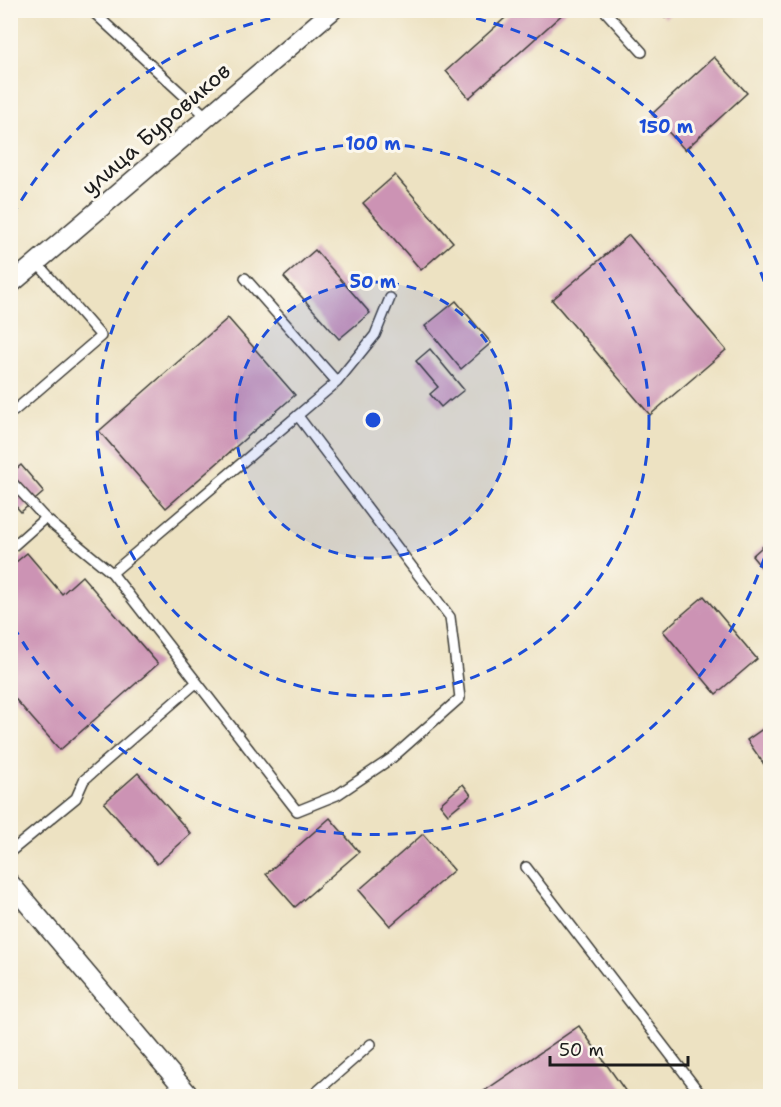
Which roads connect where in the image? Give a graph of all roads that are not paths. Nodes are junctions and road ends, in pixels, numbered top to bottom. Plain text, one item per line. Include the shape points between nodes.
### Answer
1 (91, 10) edge
2 (333, 10) edge
3 (604, 10) edge
4 (642, 52) dead end
5 (207, 117) junction
6 (37, 263) junction
7 (245, 278) dead end
8 (10, 285) edge
9 (390, 298) dead end
10 (337, 382) junction
11 (10, 408) edge
12 (298, 416) junction
13 (10, 480) edge
14 (45, 518) junction
15 (10, 549) edge
16 (112, 573) junction
17 (196, 683) junction
18 (10, 852) edge
19 (526, 867) dead end
20 (10, 883) edge
21 (370, 1044) dead end
22 (190, 1096) edge
23 (312, 1096) edge
24 (702, 1096) edge

1 - 5 lane
2 - 5 street, улица Буровиков
3 - 4 lane
5 - 6 street, улица Буровиков
6 - 8 street, улица Буровиков
6 - 11 lane via 101,336 14,411
7 - 10 lane
9 - 10 lane via 375,335
10 - 12 lane
12 - 16 lane
12 - 17 lane via 450,617 460,698 392,758 337,795 297,811
13 - 14 lane
14 - 15 lane
14 - 16 lane
16 - 17 lane
17 - 18 lane via 84,780 76,798
19 - 24 lane
20 - 22 street
21 - 23 lane

